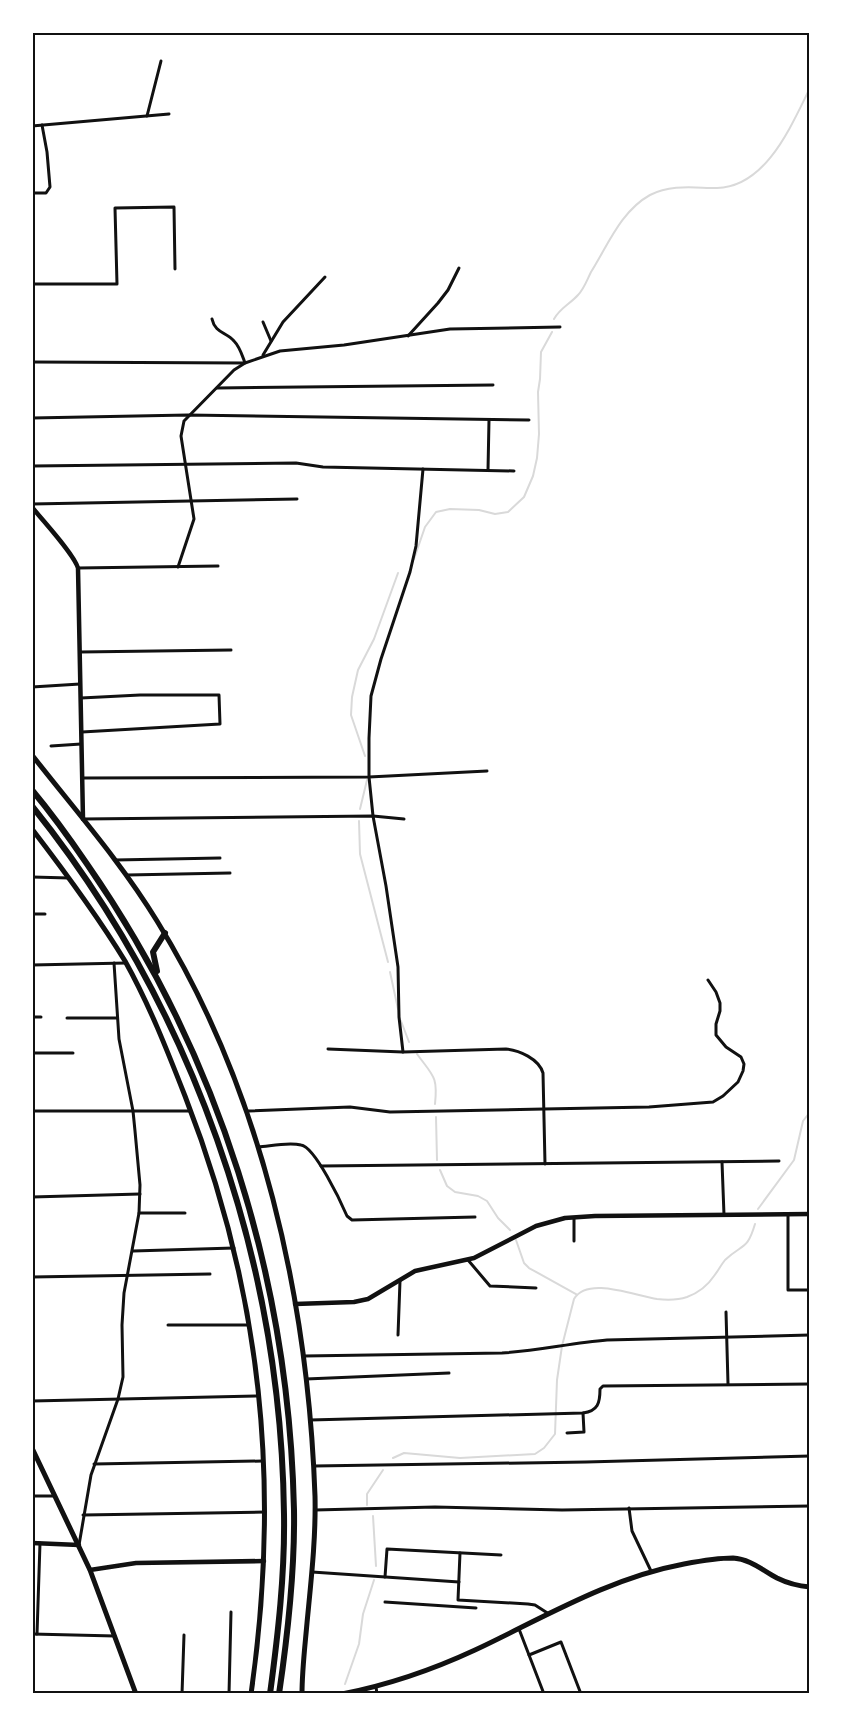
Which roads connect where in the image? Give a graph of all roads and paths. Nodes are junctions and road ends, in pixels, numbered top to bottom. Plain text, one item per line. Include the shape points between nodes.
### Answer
1 (161, 61) dead end
2 (169, 114) dead end
3 (147, 116) junction
4 (42, 125) junction
5 (32, 126) edge
6 (32, 194) edge
7 (175, 268) dead end
8 (459, 268) dead end
9 (325, 277) dead end
10 (32, 284) edge
11 (212, 319) dead end
12 (263, 322) dead end
13 (560, 327) dead end
14 (407, 336) junction
15 (271, 341) junction
16 (263, 356) junction
17 (32, 362) edge
18 (244, 363) junction
19 (493, 385) dead end
20 (217, 388) junction
21 (188, 415) junction
22 (32, 418) edge
23 (489, 420) junction
24 (529, 420) dead end
25 (185, 464) junction
26 (32, 466) edge
27 (423, 469) junction
28 (488, 470) junction
29 (514, 471) dead end
30 (297, 499) dead end
31 (190, 501) junction
32 (32, 506) edge
33 (218, 566) dead end
34 (178, 567) junction
35 (78, 568) junction
36 (231, 650) dead end
37 (80, 652) junction
38 (81, 684) junction
39 (32, 687) edge
40 (81, 698) junction
41 (82, 732) junction
42 (82, 744) junction
43 (51, 746) dead end
44 (32, 755) edge
45 (487, 771) dead end
46 (369, 777) junction
47 (83, 778) junction
48 (32, 790) edge
49 (32, 806) edge
50 (32, 813) edge
51 (373, 816) junction
52 (83, 819) junction
53 (404, 819) dead end
54 (32, 829) edge
55 (51, 831) junction
56 (220, 858) dead end
57 (115, 860) junction
58 (230, 873) dead end
59 (127, 875) junction
60 (32, 877) edge
61 (69, 878) junction
62 (32, 914) edge
63 (45, 914) dead end
64 (165, 933) junction
65 (114, 963) junction
66 (126, 963) junction
67 (32, 964) edge
68 (159, 980) junction
69 (708, 980) dead end
70 (32, 1017) edge
71 (41, 1017) dead end
72 (67, 1018) dead end
73 (117, 1018) junction
74 (328, 1050) dead end
75 (403, 1052) junction
76 (32, 1053) edge
77 (73, 1054) dead end
78 (544, 1109) junction
79 (32, 1111) edge
80 (133, 1111) junction
81 (191, 1111) junction
82 (248, 1111) junction
83 (258, 1147) junction
84 (779, 1161) dead end
85 (722, 1162) junction
86 (546, 1164) junction
87 (321, 1166) junction
88 (140, 1194) junction
89 (32, 1197) edge
90 (185, 1212) dead end
91 (139, 1213) junction
92 (788, 1214) junction
93 (810, 1214) edge
94 (724, 1215) junction
95 (475, 1217) dead end
96 (574, 1218) junction
97 (574, 1241) dead end
98 (234, 1248) junction
99 (133, 1251) junction
100 (468, 1260) junction
101 (210, 1274) dead end
102 (127, 1275) junction
103 (32, 1277) edge
104 (400, 1280) junction
105 (536, 1288) dead end
106 (810, 1290) edge
107 (296, 1304) junction
108 (726, 1312) dead end
109 (168, 1325) dead end
110 (250, 1325) junction
111 (398, 1335) dead end
112 (810, 1335) edge
113 (727, 1337) junction
114 (303, 1356) junction
115 (449, 1373) dead end
116 (306, 1379) junction
117 (728, 1384) junction
118 (810, 1384) edge
119 (260, 1396) junction
120 (118, 1399) junction
121 (32, 1400) edge
122 (583, 1413) junction
123 (310, 1420) junction
124 (566, 1433) dead end
125 (32, 1448) edge
126 (810, 1456) edge
127 (264, 1461) junction
128 (94, 1464) junction
129 (313, 1466) junction
130 (32, 1496) edge
131 (56, 1496) junction
132 (810, 1506) edge
133 (629, 1508) junction
134 (315, 1510) junction
135 (265, 1512) junction
136 (84, 1515) junction
137 (32, 1543) edge
138 (40, 1543) junction
139 (79, 1545) junction
140 (460, 1553) junction
141 (501, 1555) dead end
142 (264, 1561) junction
143 (90, 1570) junction
144 (651, 1571) junction
145 (312, 1572) junction
146 (385, 1577) junction
147 (458, 1582) junction
148 (810, 1587) edge
149 (458, 1600) junction
150 (385, 1602) dead end
151 (455, 1607) junction
152 (476, 1608) dead end
153 (231, 1612) dead end
154 (549, 1615) junction
155 (519, 1629) junction
156 (32, 1634) edge
157 (37, 1634) junction
158 (184, 1635) dead end
159 (115, 1636) junction
160 (529, 1655) junction
161 (376, 1686) junction
162 (136, 1694) edge
163 (182, 1694) edge
164 (229, 1694) edge
165 (251, 1694) edge
166 (270, 1694) edge
167 (280, 1694) edge
168 (302, 1694) edge
169 (342, 1694) edge
170 (378, 1694) edge
171 (544, 1694) edge
172 (581, 1694) edge

1 - 3 street
2 - 3 street
3 - 4 street
4 - 5 street
4 - 6 street via 50,187 46,193
7 - 10 street via 174,207 115,208 116,284
8 - 14 street via 448,290
9 - 15 street via 293,310
11 - 18 street via 215,328 234,341
12 - 15 street
13 - 14 street via 450,329
14 - 16 street via 280,351
15 - 16 street
16 - 18 street
17 - 18 street
18 - 20 street
19 - 20 street
20 - 21 street
21 - 22 street
21 - 23 street
21 - 25 street via 182,436
23 - 24 street
23 - 28 street
25 - 26 street
25 - 27 street via 296,463 323,467
25 - 31 street
27 - 28 street
27 - 46 street via 416,546 371,696
28 - 29 street
30 - 31 street
31 - 32 street
31 - 34 street via 193,523
32 - 35 street
33 - 34 street
34 - 35 street
35 - 37 street
36 - 37 street
37 - 38 street
38 - 39 street
38 - 40 street
40 - 41 street
40 - 41 street via 219,696 220,724
41 - 42 street
42 - 43 street
42 - 47 street
44 - 52 main road
45 - 46 street
46 - 47 street
46 - 51 street
47 - 52 street
48 - 68 highway via 101,884
49 - 55 highway
50 - 55 highway
51 - 52 street
51 - 53 street
51 - 75 street via 398,967
52 - 57 main road
54 - 61 main road
55 - 166 highway via 107,910 172,1028 213,1127 245,1231 271,1358 283,1489 282,1583
56 - 57 street
57 - 59 main road
58 - 59 street
59 - 64 main road
60 - 61 street
61 - 66 main road
62 - 63 street
64 - 68 highway via 153,952
64 - 82 main road via 215,1032
65 - 66 street
65 - 67 street
65 - 73 street
66 - 81 main road via 161,1035
68 - 167 highway via 200,1066 226,1133 250,1211 276,1331 288,1417 294,1512 291,1588
69 - 78 street via 720,1003 716,1035 744,1064 738,1082 723,1096 700,1104
70 - 71 street
72 - 73 street
73 - 80 street
74 - 75 street
75 - 78 street via 516,1050 542,1070
76 - 77 street
78 - 82 street via 390,1112 350,1107
78 - 86 street
79 - 80 street
80 - 81 street
80 - 88 street
81 - 98 main road
82 - 83 main road
83 - 87 street via 303,1145 309,1148
83 - 107 main road
84 - 85 street
85 - 86 street
85 - 94 street
86 - 87 street
87 - 95 street via 352,1220
88 - 89 street
88 - 91 street
90 - 91 street
91 - 99 street
92 - 93 street
92 - 94 street
92 - 106 street via 788,1290
94 - 96 street
96 - 97 street
96 - 100 street via 536,1226
98 - 99 street
98 - 110 main road
99 - 102 street
100 - 104 street via 421,1269
100 - 105 street via 490,1286
101 - 102 street
102 - 103 street
102 - 120 street via 123,1308 123,1369
104 - 107 street via 364,1300
104 - 111 street
107 - 114 main road
108 - 113 street
109 - 110 street
110 - 119 main road
112 - 113 street
113 - 114 street via 607,1340 492,1354
113 - 117 street
114 - 116 main road
115 - 116 street
116 - 123 main road
117 - 118 street
117 - 122 street via 601,1387 598,1405 593,1411
119 - 120 street
119 - 127 main road
120 - 121 street
120 - 128 street
122 - 123 street
122 - 124 street via 584,1432
123 - 129 main road
125 - 131 main road
126 - 129 street
127 - 128 street
127 - 135 main road
128 - 136 street
129 - 134 main road
130 - 131 street
131 - 139 main road
132 - 133 street
133 - 134 street
133 - 144 street via 632,1531
134 - 145 main road
135 - 136 street
135 - 142 main road
136 - 139 street
137 - 138 street
138 - 139 street
138 - 157 street
139 - 143 main road
140 - 141 street
140 - 146 street via 386,1549
140 - 147 street
142 - 143 street via 136,1563
142 - 165 main road
143 - 159 main road
144 - 148 main road via 705,1560 739,1559 786,1582
144 - 154 main road via 598,1591
145 - 146 street
145 - 168 main road
146 - 147 street
147 - 149 street
149 - 151 street
149 - 154 street via 535,1605
150 - 151 street
151 - 152 street
153 - 164 street
154 - 155 main road
155 - 160 street
155 - 161 main road via 446,1662
156 - 157 street
157 - 159 street
158 - 163 street
159 - 162 main road
160 - 171 street
160 - 172 street via 561,1642
161 - 169 main road
161 - 170 street

